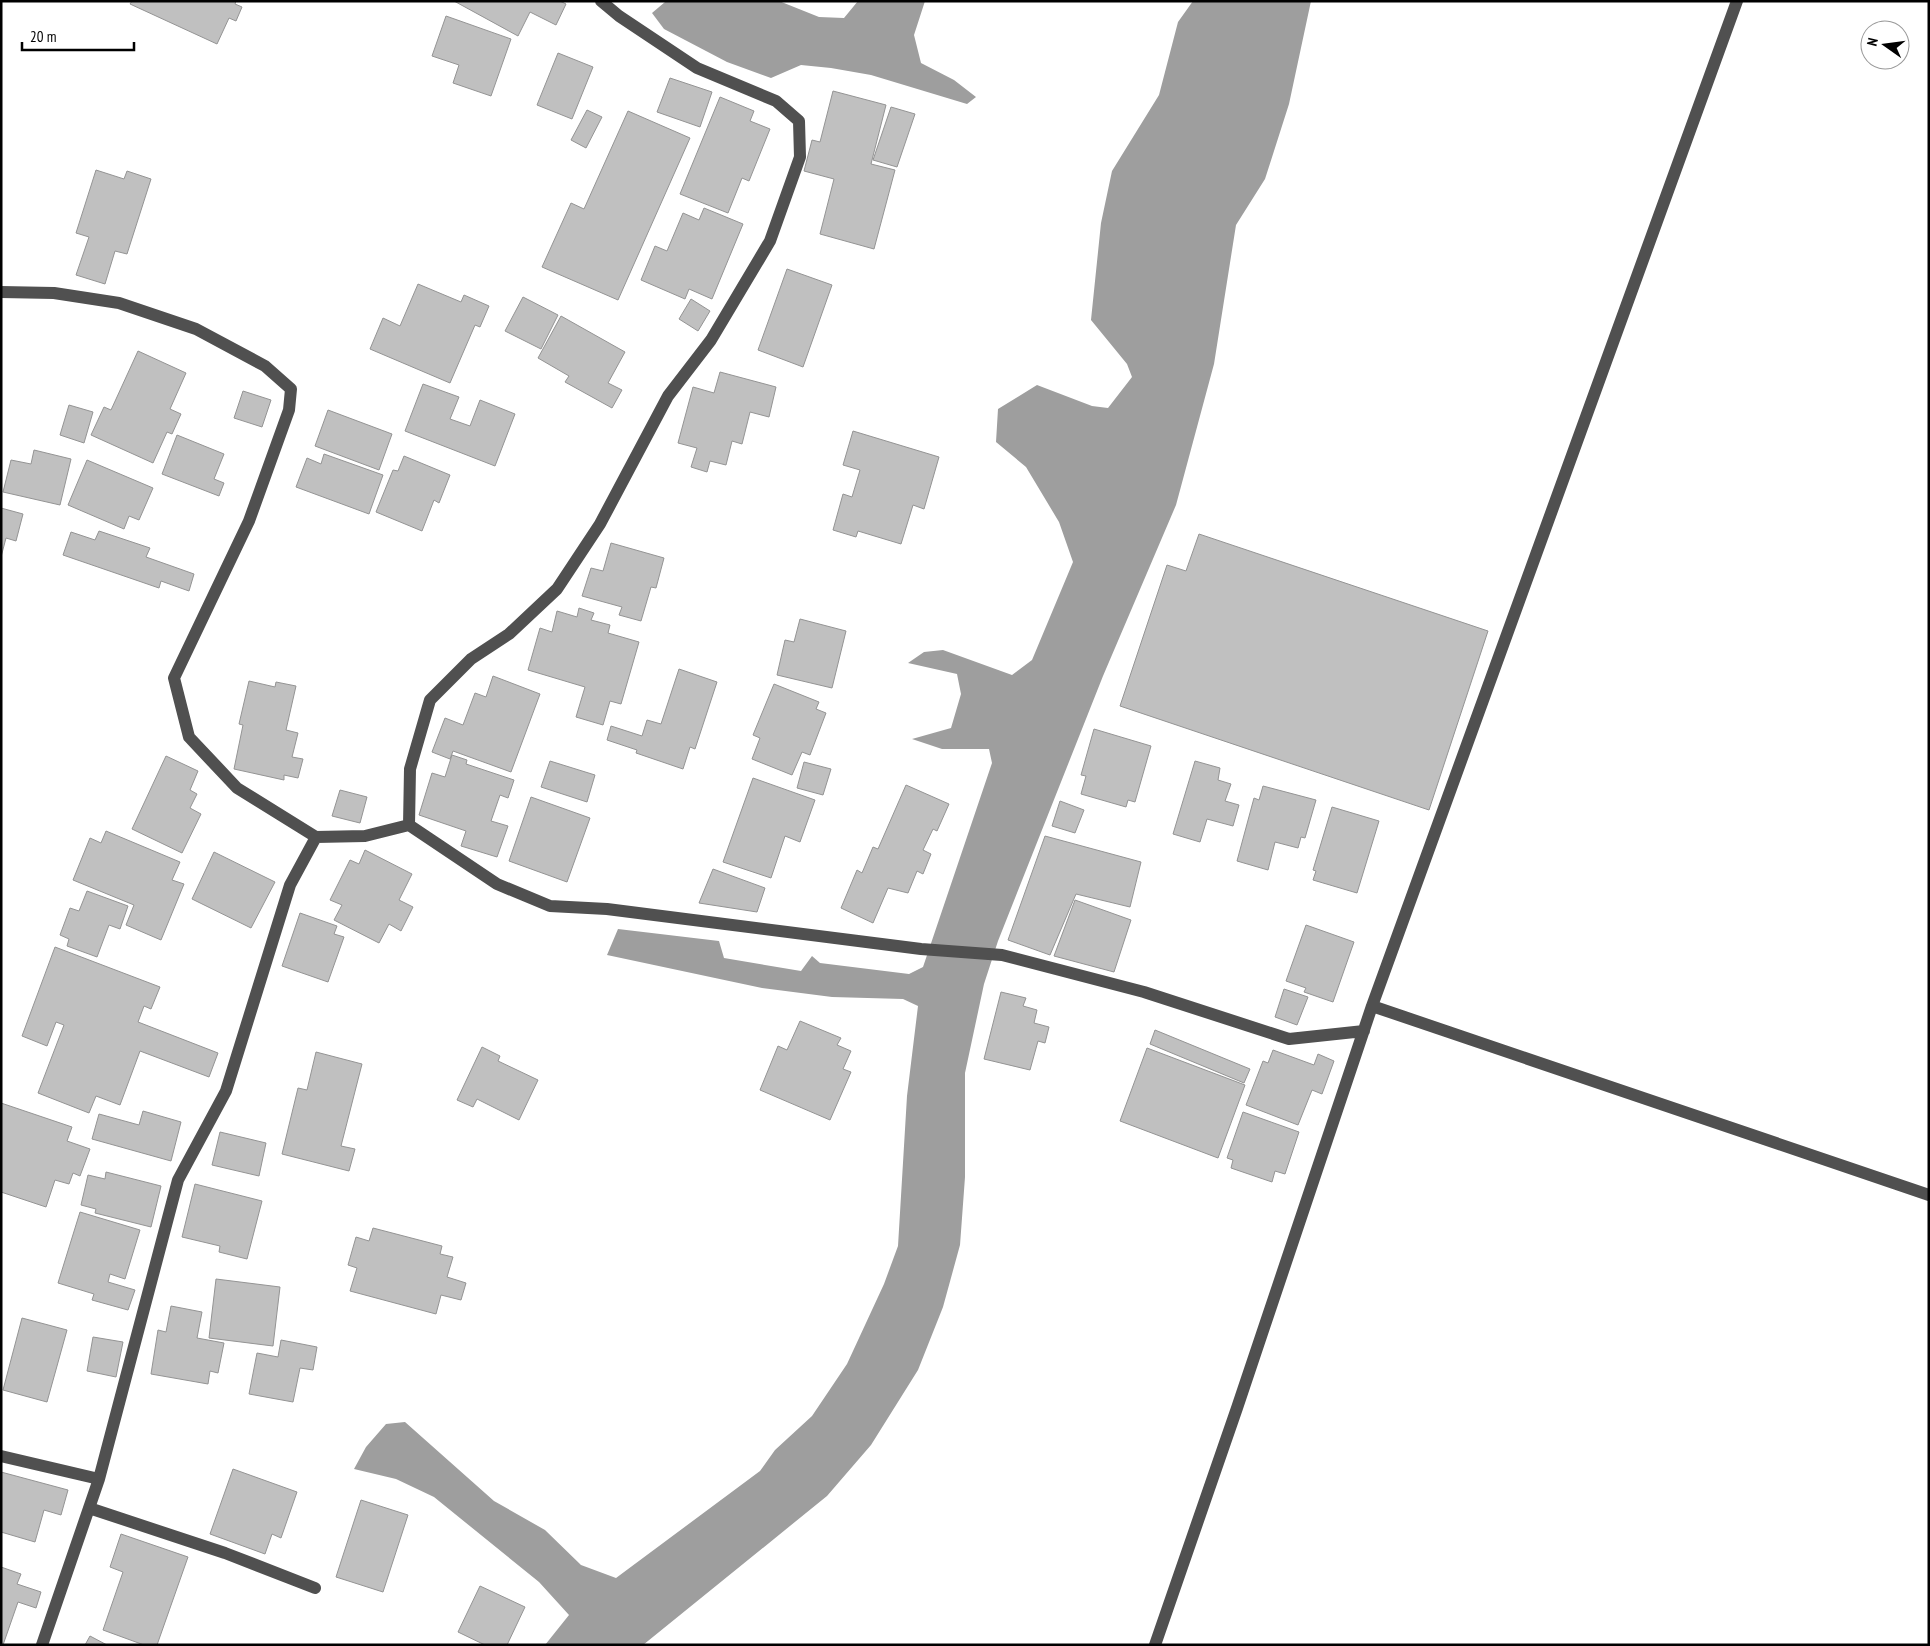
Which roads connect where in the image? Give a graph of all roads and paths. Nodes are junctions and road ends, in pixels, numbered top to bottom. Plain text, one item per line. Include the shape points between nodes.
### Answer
1 (601, 1) edge
2 (1736, 1) edge
3 (1, 292) edge
4 (409, 825) junction
5 (316, 837) junction
6 (1372, 1006) junction
7 (1364, 1030) junction
8 (1929, 1195) edge
9 (1, 1456) edge
10 (99, 1479) junction
11 (90, 1508) junction
12 (315, 1588) dead end
13 (42, 1645) edge
14 (1155, 1645) edge

1 - 4 street via 697,68 776,101 798,120 800,157 770,241 711,340 668,396 600,524 573,564 556,588 516,628 471,659 430,700 410,769
2 - 6 street
3 - 5 street via 54,293 119,302 196,329 265,366 291,389 289,410 249,521 174,678 189,737 237,788
4 - 5 street via 365,836
4 - 7 street via 497,884 550,906 607,908 921,949 1002,955 1144,992 1288,1039
5 - 10 street via 290,885 226,1091 178,1180
6 - 7 street
6 - 8 street
7 - 14 street
9 - 10 street
10 - 11 street
11 - 12 street via 225,1553
11 - 13 street

